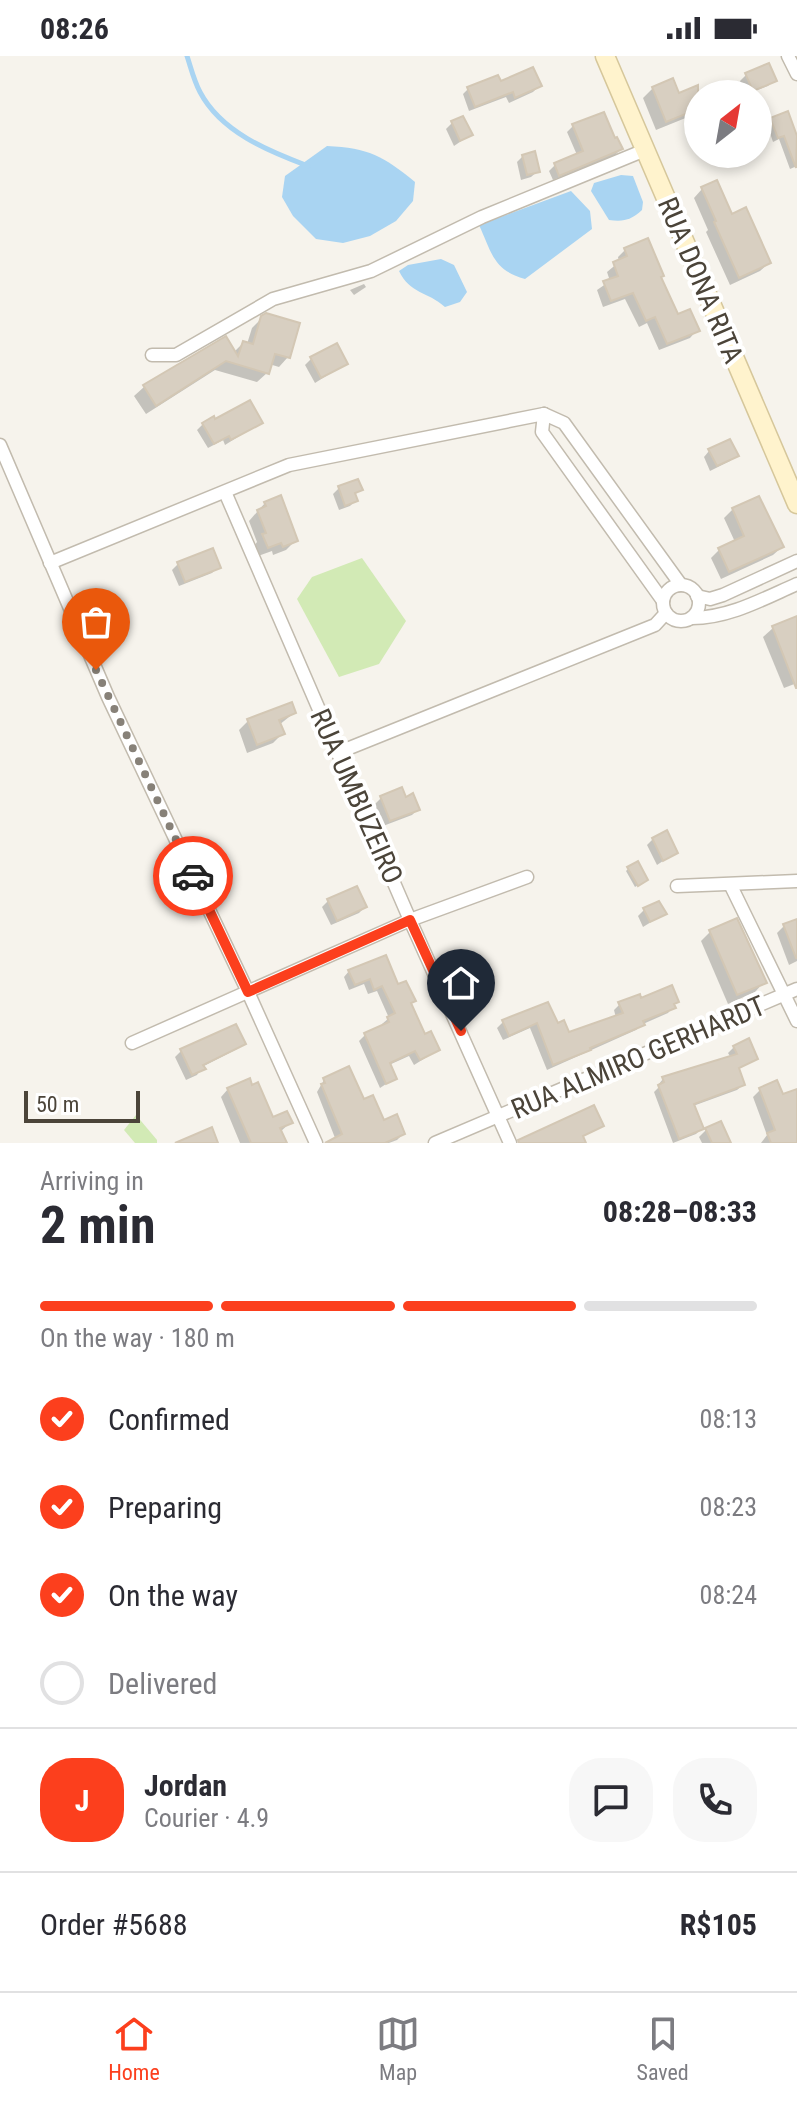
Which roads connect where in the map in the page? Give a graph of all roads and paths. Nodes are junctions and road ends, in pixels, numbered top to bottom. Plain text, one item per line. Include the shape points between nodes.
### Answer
1 (605, 56) edge
2 (788, 56) edge
3 (797, 74) edge
4 (645, 150) junction
5 (152, 355) dead end
6 (544, 414) junction
7 (0, 445) edge
8 (603, 475) junction
9 (583, 487) junction
10 (225, 492) junction
11 (797, 504) edge
12 (797, 561) edge
13 (50, 563) junction
14 (797, 584) edge
15 (681, 585) junction
16 (697, 596) junction
17 (664, 607) junction
18 (692, 618) junction
19 (337, 753) junction
20 (527, 877) dead end
21 (797, 881) edge
22 (677, 886) dead end
23 (731, 886) junction
24 (410, 920) junction
25 (797, 989) edge
26 (248, 992) junction
27 (784, 995) junction
28 (797, 1021) edge
29 (132, 1043) dead end
30 (499, 1115) junction
31 (316, 1143) edge
32 (435, 1143) edge
33 (510, 1143) edge

1 - 4 main road, RUA DONA RITA
2 - 3 street
4 - 5 street via 482,217 371,271 273,299 176,355
4 - 11 main road, RUA DONA RITA
6 - 8 street via 564,423
6 - 9 street via 542,432
6 - 10 street via 289,465
7 - 13 street
8 - 9 street
8 - 15 street
9 - 17 street
10 - 13 street
10 - 19 street, RUA UMBUZEIRO
12 - 16 street via 723,595
13 - 26 street
14 - 18 street via 727,614
15 - 16 street
15 - 17 street via 669,590
16 - 18 street
17 - 18 street via 676,620
17 - 19 street via 655,625
19 - 24 street, RUA UMBUZEIRO
20 - 24 street
21 - 23 street
22 - 23 street
23 - 27 street
24 - 26 street
24 - 30 street, RUA UMBUZEIRO
25 - 27 street, RUA ALMIRO GERHARDT
26 - 29 street
26 - 31 street
27 - 28 street
27 - 30 street, RUA ALMIRO GERHARDT
30 - 32 street, RUA ALMIRO GERHARDT
30 - 33 street, RUA UMBUZEIRO

